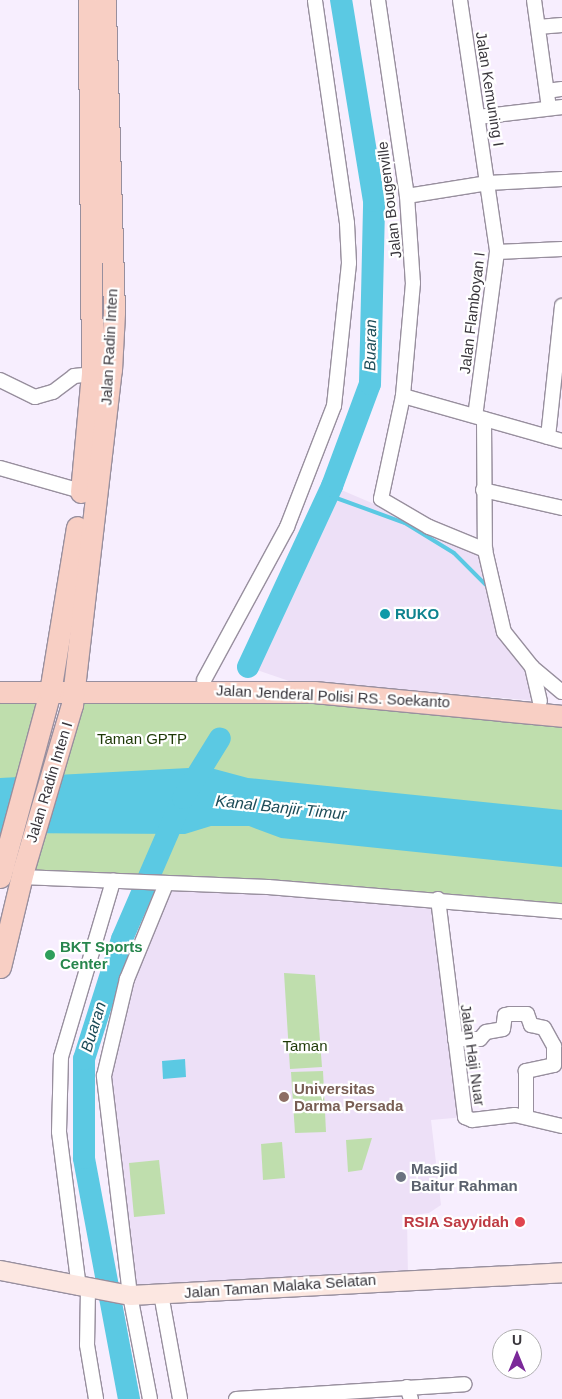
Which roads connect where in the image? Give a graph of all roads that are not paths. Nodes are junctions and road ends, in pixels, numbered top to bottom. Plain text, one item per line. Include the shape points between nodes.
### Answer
1 (89, 0) edge
2 (105, 0) edge
3 (315, 0) edge
4 (378, 0) edge
5 (460, 0) edge
6 (534, 0) edge
7 (562, 25) edge
8 (538, 27) junction
9 (562, 90) edge
10 (547, 92) junction
11 (555, 107) edge
12 (478, 117) junction
13 (562, 179) edge
14 (488, 183) junction
15 (407, 196) junction
16 (562, 249) edge
17 (497, 252) junction
18 (562, 306) edge
19 (561, 322) edge
20 (92, 374) junction
21 (0, 380) edge
22 (404, 396) junction
23 (480, 418) junction
24 (548, 437) junction
25 (562, 441) edge
26 (0, 468) edge
27 (483, 490) junction
28 (81, 491) junction
29 (562, 508) edge
30 (485, 550) junction
31 (532, 667) junction
32 (0, 679) edge
33 (212, 683) junction
34 (284, 686) junction
35 (10, 691) edge
36 (562, 693) edge
37 (49, 694) junction
38 (72, 696) junction
39 (540, 696) junction
40 (562, 704) edge
41 (562, 716) edge
42 (12, 873) edge
43 (120, 881) junction
44 (160, 884) junction
45 (438, 899) junction
46 (562, 911) edge
47 (0, 967) edge
48 (455, 1039) junction
49 (526, 1117) junction
50 (562, 1126) edge
51 (0, 1270) edge
52 (562, 1272) edge
53 (86, 1289) junction
54 (124, 1294) junction
55 (161, 1294) junction
56 (466, 1384) dead end
57 (409, 1393) edge
58 (279, 1398) edge
59 (96, 1399) edge
60 (150, 1399) edge
61 (180, 1399) edge
62 (236, 1399) edge

1 - 20 main road, Jalan Radin Inten
2 - 38 main road, Jalan Radin Inten via 113,330
3 - 33 street via 347,223 349,263 334,406 287,527
4 - 15 street, Jalan Bougenville
5 - 12 street, Jalan Kemuning I
6 - 8 street
7 - 8 street
8 - 10 street
9 - 10 street
10 - 11 street
11 - 12 street
12 - 14 street, Jalan Kemuning I
13 - 14 street
14 - 15 street
14 - 17 street, Jalan Flamboyan I
15 - 22 street, Jalan Bougenville via 413,283
16 - 17 street
17 - 23 street, Jalan Flamboyan I
18 - 19 street
19 - 24 street
20 - 21 street via 74,376 53,392 35,397
20 - 28 main road, Jalan Radin Inten
22 - 23 street
22 - 30 street, Jalan Bougenville via 381,499 429,527
23 - 24 street
23 - 27 street, Jalan Flamboyan I
24 - 25 street
26 - 28 street
27 - 29 street
27 - 30 street, Jalan Flamboyan I
28 - 37 main road, Jalan Radin Inten
30 - 31 street, Jalan Flamboyan I via 504,632
31 - 36 street
31 - 39 street
32 - 37 main road
33 - 34 main road, Jalan Jenderal Polisi RS. Soekanto
33 - 38 main road, Jalan Jenderal Polisi RS. Soekanto
33 - 38 main road, Jalan Jenderal Polisi RS. Soekanto
34 - 39 main road, Jalan Jenderal Polisi RS. Soekanto via 500,698
34 - 41 main road, Jalan Jenderal Polisi RS. Soekanto via 475,704
35 - 37 main road
36 - 39 street
37 - 38 main road
37 - 42 main road, Jalan Radin Inten I via 36,739
38 - 42 main road, Jalan Radin Inten I via 62,740
39 - 40 main road, Jalan Jenderal Polisi RS. Soekanto
42 - 43 street
42 - 47 main road
43 - 44 street
43 - 53 street via 61,1057 59,1132
44 - 45 street
44 - 54 street via 128,979 104,1076
45 - 46 street
45 - 48 street, Jalan Haji Nuar
48 - 49 street, Jalan Haji Nuar via 467,1119
48 - 49 street via 480,1039 486,1032 503,1029 506,1015 528,1014 531,1025 544,1028 552,1043 555,1063 525,1073
49 - 50 street, Jalan Haji Nuar
51 - 53 street, Jalan Taman Malaka Selatan
52 - 55 street, Jalan Taman Malaka Selatan via 503,1272
53 - 54 street, Jalan Taman Malaka Selatan
53 - 59 street via 87,1345
54 - 55 street, Jalan Taman Malaka Selatan
54 - 60 street
55 - 61 street
56 - 57 street
57 - 58 street
58 - 62 street

